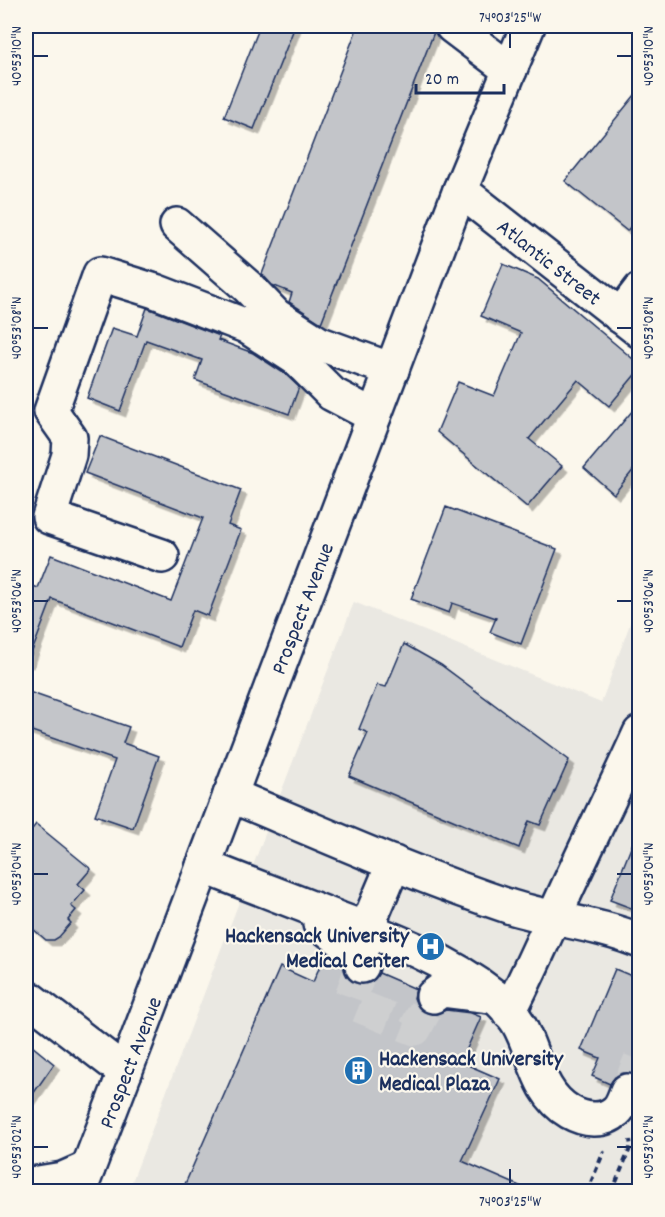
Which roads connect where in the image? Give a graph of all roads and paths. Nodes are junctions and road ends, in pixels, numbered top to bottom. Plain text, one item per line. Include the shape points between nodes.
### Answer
1 (452, 26) edge
2 (528, 26) edge
3 (510, 70) junction
4 (460, 190) junction
5 (177, 225) dead end
6 (639, 290) edge
7 (630, 324) edge
8 (392, 370) junction
9 (374, 416) junction
10 (162, 556) dead end
11 (632, 769) edge
12 (230, 795) junction
13 (394, 863) junction
14 (203, 866) junction
15 (279, 896) junction
16 (553, 918) junction
17 (366, 929) junction
18 (639, 941) edge
19 (362, 966) dead end
20 (26, 996) edge
21 (433, 996) dead end
22 (502, 1005) junction
23 (125, 1072) junction
24 (627, 1091) tunnel mouth
25 (629, 1135) dead end
26 (83, 1180) edge
27 (26, 1185) edge
28 (612, 1191) edge

1 - 3 street
2 - 3 street, Prospect Avenue
3 - 4 street, Prospect Avenue
4 - 7 street, Atlantic Street
4 - 8 street, Prospect Avenue
5 - 8 street via 276,316 318,343
6 - 7 street
8 - 9 street, Prospect Avenue
9 - 10 street via 332,394 297,359 246,326 100,274 51,411 70,438 69,455 49,517
9 - 12 street, Prospect Avenue
11 - 16 street
12 - 13 street
12 - 14 street, Prospect Avenue
13 - 16 street
13 - 17 street
14 - 15 street
14 - 23 street, Prospect Avenue
15 - 17 street
15 - 19 street via 362,956
16 - 18 street
16 - 22 street via 530,971
17 - 22 street via 460,973
20 - 23 street
21 - 22 street via 441,990
22 - 24 street via 518,1022 550,1094 567,1111 583,1119 601,1119 616,1112
23 - 26 street, Prospect Avenue
25 - 28 path via 631,1146
26 - 27 street

